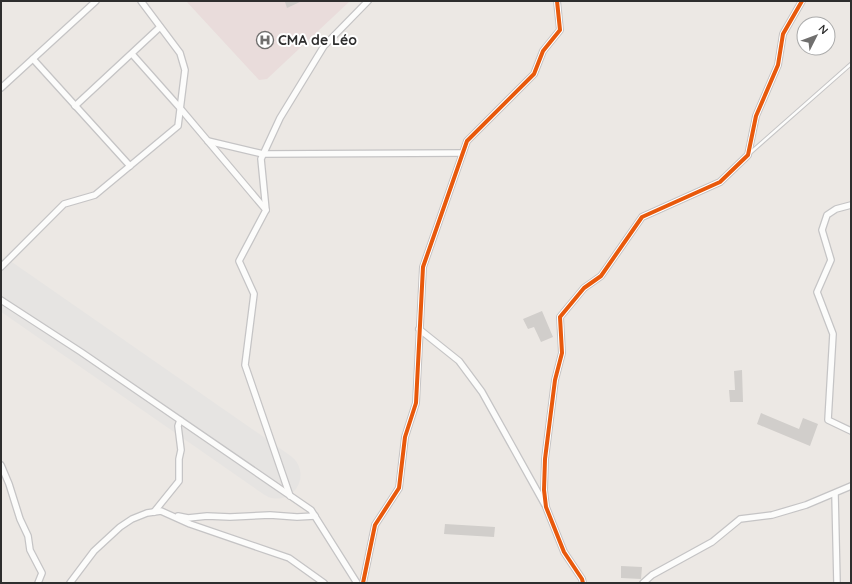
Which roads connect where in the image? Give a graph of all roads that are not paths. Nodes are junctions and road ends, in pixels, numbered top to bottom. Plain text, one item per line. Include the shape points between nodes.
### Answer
1 (96, 1) edge
2 (141, 1) edge
3 (368, 1) edge
4 (557, 1) edge
5 (802, 1) edge
6 (160, 27) junction
7 (132, 54) junction
8 (33, 59) junction
9 (851, 64) edge
10 (1, 88) edge
11 (76, 106) junction
12 (180, 108) junction
13 (208, 141) junction
14 (462, 153) junction
15 (263, 154) junction
16 (748, 155) junction
17 (130, 166) junction
18 (851, 205) edge
19 (266, 210) junction
20 (1, 267) edge
21 (1, 300) edge
22 (420, 329) junction
23 (180, 420) junction
24 (851, 431) edge
25 (1, 465) edge
26 (851, 486) edge
27 (835, 494) junction
28 (290, 496) junction
29 (546, 507) junction
30 (154, 512) junction
31 (172, 515) junction
32 (315, 516) junction
33 (38, 583) edge
34 (70, 583) edge
35 (324, 583) edge
36 (357, 583) edge
37 (363, 583) edge
38 (583, 583) edge
39 (643, 583) edge
40 (837, 583) edge

1 - 8 street
2 - 6 street
3 - 15 street via 324,46 280,118
4 - 14 street via 560,30 543,51 534,74 467,142
5 - 16 street via 783,34 778,66 756,116
6 - 7 street
6 - 12 street via 180,53 185,70
7 - 11 street
7 - 12 street
8 - 10 street
8 - 11 street
9 - 16 lane
11 - 17 street
12 - 13 street
12 - 17 street via 178,126
13 - 15 street
13 - 19 street
14 - 15 street
14 - 22 street via 423,267
15 - 19 street via 261,159
16 - 29 street via 720,182 642,217 601,276 584,288 560,317 562,353 545,459
17 - 20 street via 95,195 64,204
18 - 24 street via 828,215 822,230 831,260 817,292 833,334 828,420
19 - 28 street via 239,261 254,294 245,365
21 - 23 street
22 - 29 street via 459,361 482,392
22 - 37 street via 416,403 405,437 399,488 375,525
23 - 28 street
23 - 30 street via 180,481
25 - 33 street via 28,536 30,550 42,573
26 - 27 street
27 - 39 street via 772,515 740,519 712,542 652,575
27 - 40 street
28 - 32 street via 311,510
29 - 38 street via 564,552
30 - 31 street
30 - 34 street via 132,519 120,527 94,550
31 - 32 street via 188,518 270,514
31 - 35 street via 190,524 289,558
32 - 36 street

